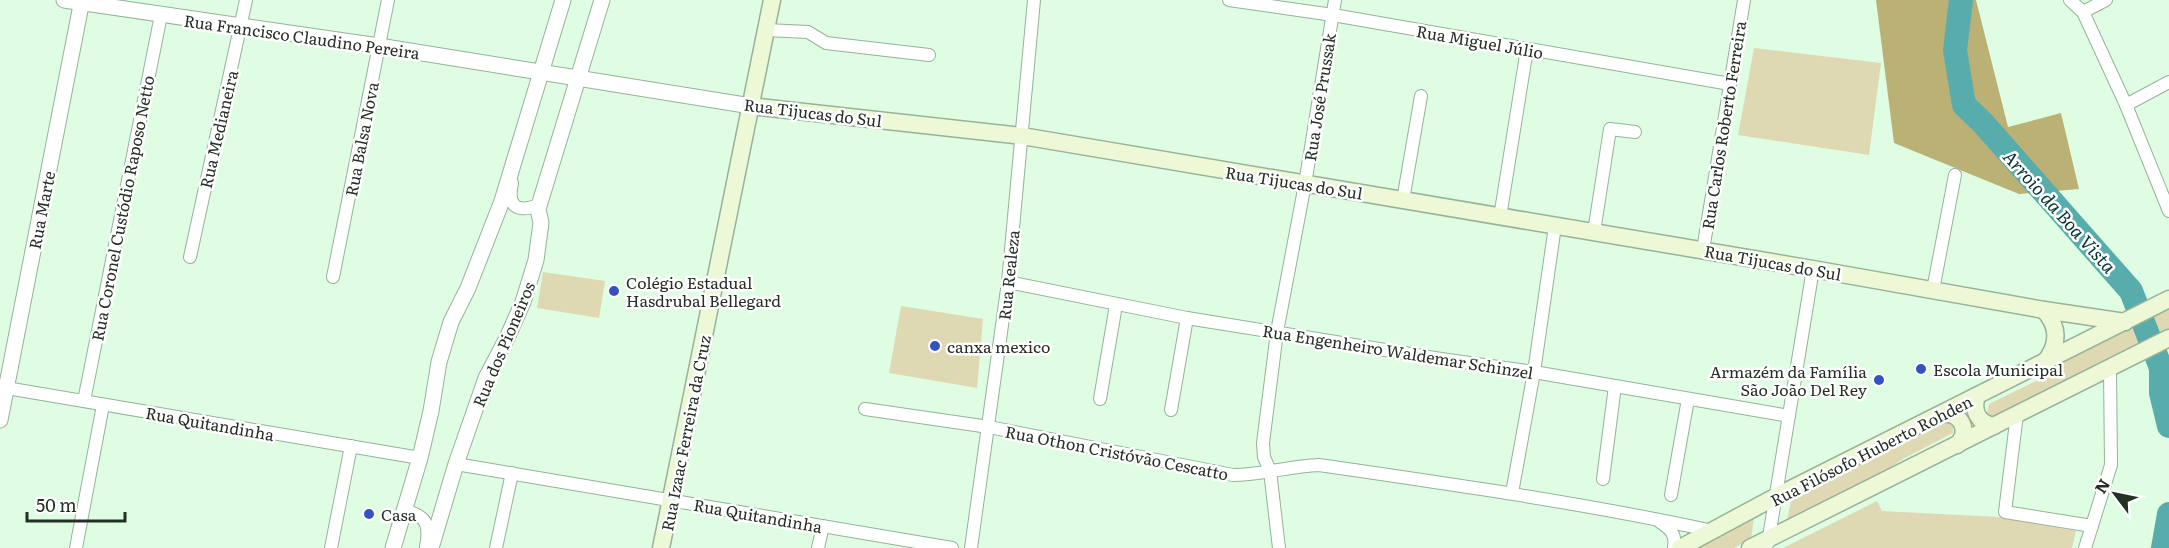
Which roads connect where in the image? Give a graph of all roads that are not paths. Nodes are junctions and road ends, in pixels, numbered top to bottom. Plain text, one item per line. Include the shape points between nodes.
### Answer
1 (64, 0) edge
2 (246, 0) edge
3 (388, 0) edge
4 (563, 0) edge
5 (602, 0) edge
6 (772, 0) edge
7 (1034, 0) edge
8 (1229, 0) edge
9 (1335, 0) edge
10 (1744, 0) edge
11 (2070, 0) edge
12 (2106, 0) edge
13 (82, 1) edge
14 (2083, 12) junction
15 (160, 15) junction
16 (1333, 15) junction
17 (241, 26) junction
18 (766, 30) junction
19 (379, 46) junction
20 (1527, 49) junction
21 (929, 55) dead end
22 (541, 72) junction
23 (578, 77) junction
24 (2169, 82) edge
25 (1730, 84) junction
26 (1421, 96) dead end
27 (2126, 105) junction
28 (751, 106) junction
29 (1635, 132) dead end
30 (1022, 136) junction
31 (519, 144) junction
32 (1955, 175) dead end
33 (1305, 184) junction
34 (1403, 200) junction
35 (539, 205) junction
36 (2169, 211) edge
37 (1500, 216) junction
38 (1555, 226) junction
39 (1594, 232) junction
40 (1703, 250) junction
41 (190, 257) dead end
42 (1813, 269) junction
43 (333, 277) dead end
44 (1008, 282) junction
45 (1933, 291) junction
46 (2169, 299) edge
47 (1116, 305) junction
48 (2044, 310) junction
49 (1187, 318) junction
50 (2126, 321) junction
51 (1277, 332) junction
52 (2169, 338) edge
53 (2045, 362) junction
54 (2110, 368) junction
55 (1534, 372) junction
56 (1615, 386) junction
57 (3, 388) edge
58 (1977, 396) junction
59 (1100, 399) dead end
60 (1688, 399) junction
61 (84, 401) junction
62 (103, 405) junction
63 (865, 409) dead end
64 (1171, 410) dead end
65 (1942, 414) junction
66 (2017, 414) junction
67 (1788, 417) junction
68 (0, 420) edge
69 (1994, 426) junction
70 (989, 427) junction
71 (1957, 445) junction
72 (351, 446) junction
73 (420, 458) junction
74 (456, 464) junction
75 (1270, 471) junction
76 (512, 473) junction
77 (1603, 479) dead end
78 (1512, 493) junction
79 (1671, 495) dead end
80 (1775, 497) junction
81 (671, 500) junction
82 (404, 511) junction
83 (1653, 518) junction
84 (823, 526) junction
85 (2091, 526) junction
86 (1713, 531) junction
87 (1768, 543) edge
88 (76, 548) edge
89 (331, 548) edge
90 (393, 548) edge
91 (426, 548) edge
92 (431, 548) edge
93 (496, 548) edge
94 (661, 548) edge
95 (818, 548) edge
96 (952, 548) edge
97 (971, 548) edge
98 (1279, 548) edge
99 (1674, 548) edge
100 (1680, 548) edge
101 (1750, 548) edge
102 (2085, 548) edge

1 - 13 street, Rua Francisco Claudino Pereira
2 - 17 street, Rua Medianeira
3 - 19 street, Rua Balsa Nova
4 - 22 street
5 - 23 street, Rua dos Pioneiros
6 - 18 main road, Rua Izaac Ferreira da Cruz
7 - 30 street, Rua Realeza
8 - 16 street, Rua Miguel Júlio
9 - 16 street, Rua José Prussak
10 - 25 street, Rua Carlos Roberto Ferreira
11 - 14 street
12 - 14 street
13 - 15 street, Rua Francisco Claudino Pereira
13 - 57 street, Rua Marte
14 - 27 street
15 - 17 street, Rua Francisco Claudino Pereira
15 - 61 street, Rua Coronel Custódio Raposo Netto
16 - 20 street, Rua Miguel Júlio
16 - 33 street, Rua José Prussak
17 - 19 street, Rua Francisco Claudino Pereira
17 - 41 street, Rua Medianeira
18 - 21 street via 808,32 826,43
18 - 28 main road, Rua Izaac Ferreira da Cruz
19 - 22 street, Rua Francisco Claudino Pereira
19 - 43 street, Rua Balsa Nova
20 - 25 street, Rua Miguel Júlio
20 - 37 street
22 - 23 street, Rua Tijucas do Sul
22 - 31 street
23 - 28 street, Rua Tijucas do Sul
23 - 35 street, Rua dos Pioneiros
24 - 27 street
25 - 40 street, Rua Carlos Roberto Ferreira
26 - 34 street
27 - 36 street
28 - 30 main road, Rua Tijucas do Sul
28 - 81 main road, Rua Izaac Ferreira da Cruz
29 - 39 street via 1610,129
30 - 33 main road, Rua Tijucas do Sul
30 - 44 street, Rua Realeza
31 - 35 street via 509,196 519,208
31 - 73 street via 468,288 451,322
32 - 45 street
33 - 34 main road, Rua Tijucas do Sul
33 - 51 street, Rua José Prussak
34 - 37 main road, Rua Tijucas do Sul
35 - 74 street, Rua dos Pioneiros via 536,260 523,302 486,378
37 - 38 main road, Rua Tijucas do Sul
38 - 39 main road, Rua Tijucas do Sul
38 - 55 street
39 - 40 main road, Rua Tijucas do Sul
40 - 42 main road, Rua Tijucas do Sul
42 - 45 main road, Rua Tijucas do Sul
42 - 67 street
44 - 47 street, Rua Engenheiro Waldemar Schinzel
44 - 70 street, Rua Realeza
45 - 48 main road, Rua Tijucas do Sul
46 - 50 main road
47 - 49 street, Rua Engenheiro Waldemar Schinzel
47 - 59 street
48 - 50 main road, Rua Tijucas do Sul
48 - 53 main road via 2056,330 2056,342
49 - 51 street, Rua Engenheiro Waldemar Schinzel
49 - 64 street
50 - 53 main road, Rua Filósofo Huberto Rohden
51 - 55 street, Rua Engenheiro Waldemar Schinzel
51 - 75 street, Rua José Prussak via 1263,443
52 - 54 main road, Rua Filósofo Huberto Rohden
53 - 58 main road, Rua Filósofo Huberto Rohden
54 - 66 main road, Rua Filósofo Huberto Rohden
54 - 85 street via 2111,465
55 - 56 street, Rua Engenheiro Waldemar Schinzel
55 - 78 street
56 - 60 street, Rua Engenheiro Waldemar Schinzel
56 - 77 street
57 - 61 street, Rua Quitandinha
57 - 68 street, Rua Marte
58 - 65 main road, Rua Filósofo Huberto Rohden
58 - 69 main road via 1977,416
60 - 67 street, Rua Engenheiro Waldemar Schinzel
60 - 79 street
61 - 62 street, Rua Quitandinha
62 - 72 street, Rua Quitandinha
62 - 88 street
63 - 70 street, Rua Othon Cristóvão Cescatto
65 - 71 main road via 1952,414 1961,421 1964,431
65 - 80 main road, Rua Filósofo Huberto Rohden
66 - 69 main road, Rua Filósofo Huberto Rohden
66 - 85 street via 2005,512
67 - 80 street
69 - 71 main road, Rua Filósofo Huberto Rohden
70 - 75 street, Rua Othon Cristóvão Cescatto via 1233,475
70 - 97 street, Rua Realeza
71 - 87 main road, Rua Filósofo Huberto Rohden
72 - 73 street, Rua Quitandinha
72 - 89 street
73 - 82 street
74 - 76 street, Rua Quitandinha
74 - 92 street, Rua dos Pioneiros
75 - 78 street, Rua Othon Cristóvão Cescatto via 1319,465
75 - 98 street, Rua José Prussak
76 - 81 street, Rua Quitandinha
76 - 93 street
78 - 83 street, Rua Othon Cristóvão Cescatto
80 - 86 main road, Rua Filósofo Huberto Rohden
80 - 87 street
81 - 84 street, Rua Quitandinha
81 - 94 main road, Rua Izaac Ferreira da Cruz
82 - 90 street
82 - 91 street via 422,517 427,524
83 - 86 street, Rua Othon Cristóvão Cescatto
83 - 99 street via 1672,530
84 - 95 street
84 - 96 street, Rua Quitandinha
85 - 102 street
86 - 100 main road, Rua Filósofo Huberto Rohden
87 - 101 main road, Rua Filósofo Huberto Rohden

